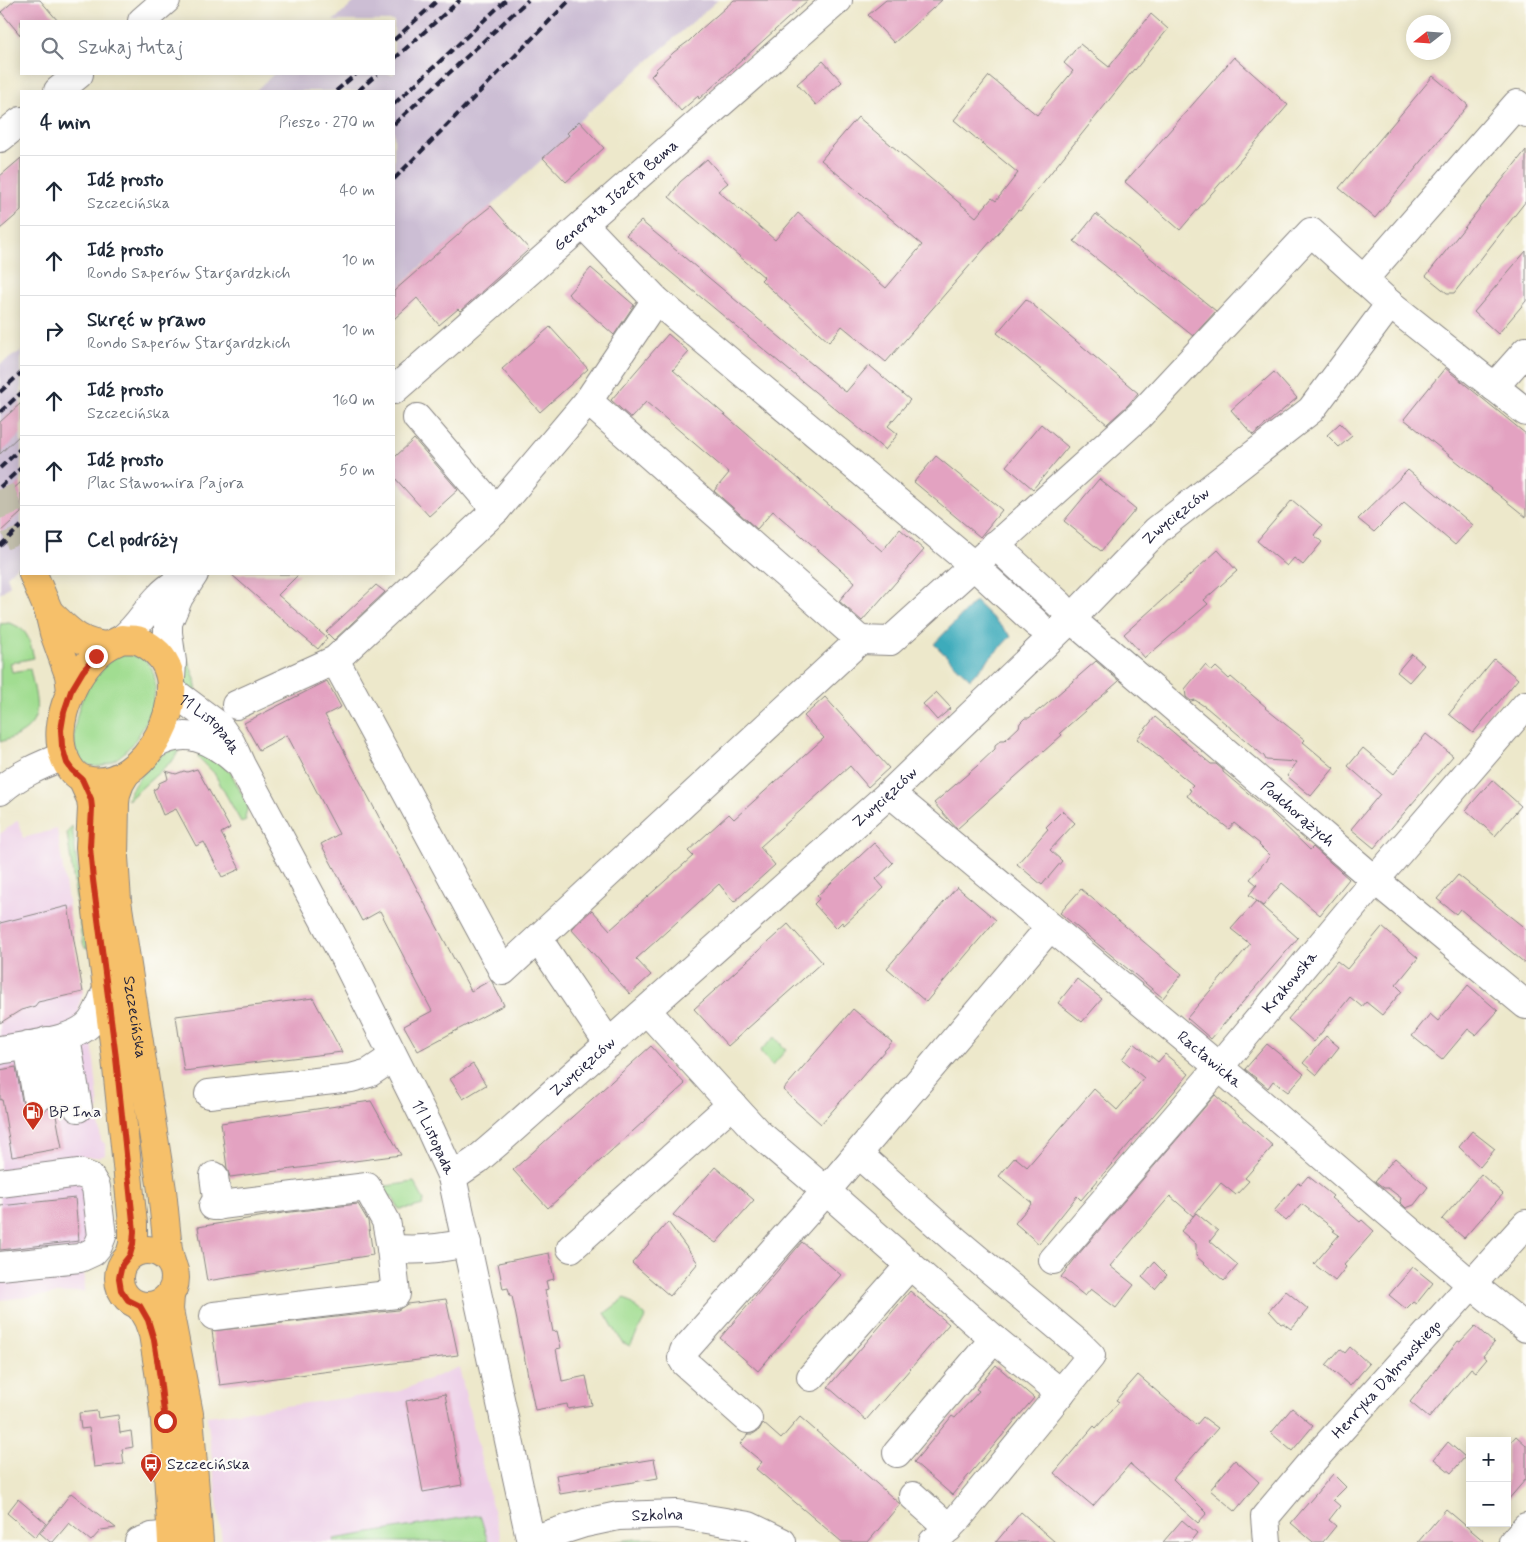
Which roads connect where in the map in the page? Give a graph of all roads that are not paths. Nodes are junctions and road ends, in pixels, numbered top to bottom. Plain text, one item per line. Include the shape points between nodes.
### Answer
1 (166, 0) edge
2 (838, 0) edge
3 (143, 20) edge
4 (78, 75) edge
5 (59, 90) edge
6 (1526, 112) edge
7 (20, 122) edge
8 (0, 138) edge
9 (583, 224) junction
10 (1363, 280) junction
11 (656, 300) junction
12 (1390, 304) junction
13 (1526, 351) edge
14 (1494, 387) junction
15 (395, 389) edge
16 (588, 401) junction
17 (1526, 412) edge
18 (417, 418) dead end
19 (496, 510) junction
20 (995, 545) junction
21 (973, 565) junction
22 (33, 575) edge
23 (188, 575) edge
24 (193, 575) edge
25 (49, 612) junction
26 (1066, 612) junction
27 (1037, 624) dead end
28 (860, 640) junction
29 (115, 642) junction
30 (335, 660) junction
31 (171, 684) junction
32 (71, 691) junction
33 (236, 705) dead end
34 (1526, 705) edge
35 (154, 745) junction
36 (64, 756) junction
37 (241, 765) junction
38 (126, 773) junction
39 (82, 779) junction
40 (2, 788) edge
41 (890, 793) junction
42 (1375, 880) junction
43 (1050, 927) junction
44 (538, 939) junction
45 (107, 990) junction
46 (1526, 1005) edge
47 (647, 1011) junction
48 (30, 1044) edge
49 (609, 1044) junction
50 (393, 1057) junction
51 (1219, 1067) junction
52 (208, 1094) dead end
53 (732, 1104) junction
54 (858, 1154) junction
55 (214, 1176) dead end
56 (452, 1177) junction
57 (0, 1183) edge
58 (826, 1191) junction
59 (1526, 1224) edge
60 (466, 1242) junction
61 (391, 1248) junction
62 (571, 1248) dead end
63 (130, 1255) junction
64 (1053, 1260) dead end
65 (171, 1262) junction
66 (910, 1265) junction
67 (0, 1266) edge
68 (1471, 1284) junction
69 (170, 1295) junction
70 (140, 1306) junction
71 (214, 1316) dead end
72 (1526, 1328) edge
73 (994, 1339) junction
74 (811, 1377) dead end
75 (1060, 1393) junction
76 (748, 1419) dead end
77 (897, 1453) dead end
78 (913, 1496) dead end
79 (1526, 1526) edge
80 (941, 1535) edge
81 (172, 1538) edge
82 (531, 1541) edge
83 (139, 1542) edge
84 (199, 1542) edge
85 (782, 1542) edge
86 (1267, 1542) edge
87 (1513, 1542) edge

1 - 3 street
2 - 9 street, Generała Józefa Bema
4 - 5 street
6 - 10 street via 1517,104
7 - 8 street
9 - 11 street
9 - 15 street, Generała Józefa Bema
10 - 12 street
10 - 20 street via 1311,232 1139,416
11 - 16 street
11 - 21 street
12 - 14 street
12 - 26 street, Zwycięzców via 1311,410 1157,530
13 - 14 street
14 - 17 street
16 - 19 street
16 - 28 street
18 - 19 street
19 - 30 street
20 - 21 street
20 - 26 street, Podchorążych
21 - 27 street
21 - 28 street via 890,641
22 - 25 main road
23 - 29 street via 171,586 131,632
24 - 31 street via 168,623
25 - 29 main road via 68,631 95,645
25 - 32 main road
26 - 41 street, Zwycięzców
26 - 42 street, Podchorążych
28 - 44 street
29 - 31 main road via 143,642 163,660
29 - 32 main road via 83,671
30 - 33 street
30 - 44 street via 503,971
31 - 35 main road via 167,718
31 - 37 street, 11 Listopada via 218,725
32 - 36 main road via 61,730
34 - 42 street, Krakowska
35 - 37 street, 11 Listopada via 184,735 204,739
35 - 38 main road
36 - 39 main road
36 - 40 street via 20,775
37 - 50 street, 11 Listopada via 348,965
38 - 39 main road via 107,782 94,783
38 - 65 main road, Szczecińska via 115,803 117,901
39 - 45 main road, Szczecińska via 91,799 90,847
41 - 43 street, Racławicka
41 - 47 street, Zwycięzców
42 - 46 street, Podchorążych
42 - 51 street, Krakowska
43 - 51 street, Racławicka
43 - 54 street
44 - 49 street
45 - 48 street via 85,1028
45 - 63 main road, Szczecińska via 132,1218
47 - 49 street, Zwycięzców
47 - 53 street
48 - 48 street via 47,1101
49 - 56 street, Zwycięzców via 487,1151
50 - 52 street via 369,1073 351,1078
50 - 56 street, 11 Listopada
51 - 64 street, Krakowska
51 - 68 street, Racławicka
53 - 58 street via 757,1132
53 - 62 street
54 - 58 street
54 - 75 street via 1091,1356
55 - 61 street via 216,1206 368,1187 386,1221
56 - 60 street, 11 Listopada
57 - 67 street via 79,1173 90,1177 96,1187 102,1236 93,1252 80,1258
58 - 66 street
58 - 76 street via 684,1351 682,1358 686,1363
59 - 68 street, Henryka Dąbrowskiego
60 - 61 street via 410,1250
60 - 82 street, 11 Listopada
61 - 71 street via 396,1294
63 - 65 main road via 148,1250 166,1256
63 - 70 main road via 122,1265 121,1290 128,1300
65 - 69 main road via 176,1280
66 - 73 street
66 - 74 street
68 - 72 street, Racławicka
68 - 86 street, Henryka Dąbrowskiego via 1265,1517
69 - 70 main road via 157,1305
69 - 84 main road via 169,1310 189,1414
70 - 81 main road via 152,1334 160,1378
73 - 75 street
73 - 77 street
75 - 80 street
78 - 80 street
79 - 87 street
81 - 83 street via 152,1537
82 - 85 street, Szkolna via 618,1516 678,1514 749,1526

